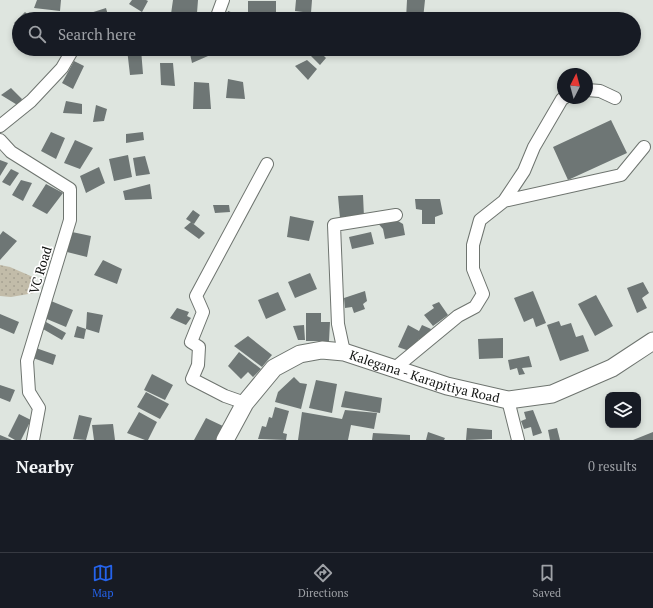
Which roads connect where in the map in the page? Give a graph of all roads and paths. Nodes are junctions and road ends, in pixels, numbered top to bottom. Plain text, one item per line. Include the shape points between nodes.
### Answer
1 (224, 0) edge
2 (219, 12) edge
3 (69, 56) edge
4 (593, 90) edge
5 (614, 98) dead end
6 (559, 104) edge
7 (0, 126) edge
8 (0, 140) edge
9 (644, 147) dead end
10 (267, 164) dead end
11 (504, 201) junction
12 (396, 215) dead end
13 (653, 342) edge
14 (344, 352) junction
15 (395, 368) junction
16 (508, 400) junction
17 (245, 403) junction
18 (33, 440) edge
19 (225, 440) edge
20 (518, 440) edge

1 - 2 street
3 - 7 street via 62,68 31,101
4 - 5 street
6 - 11 street via 534,147 524,171
8 - 18 street, VC Road via 11,152 70,189 70,220 27,361 29,392 39,408
9 - 11 street via 621,175
10 - 17 street via 196,296 203,312 191,342 199,347 198,365 192,379
11 - 15 street via 480,220 476,232 473,269 483,294 475,307 458,316
12 - 14 street via 334,224 338,324
13 - 16 main road, Kalegana - Karapitiya Road via 612,368 552,394
14 - 15 main road, Kalegana - Karapitiya Road
14 - 17 main road, Kalegana - Karapitiya Road via 322,350 300,354 274,368
15 - 16 main road, Kalegana - Karapitiya Road via 447,386
16 - 20 street
17 - 19 main road, Kalegana - Karapitiya Road

